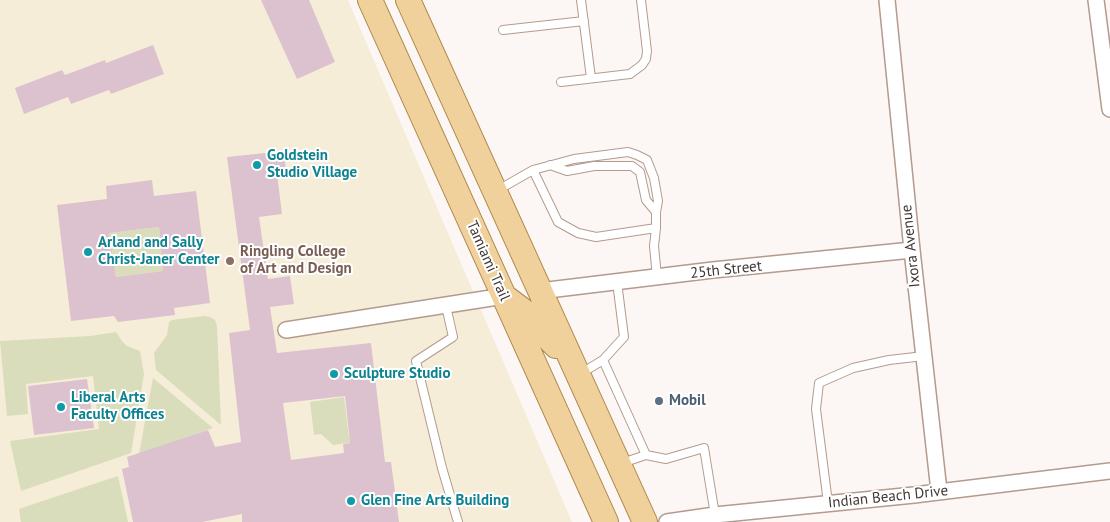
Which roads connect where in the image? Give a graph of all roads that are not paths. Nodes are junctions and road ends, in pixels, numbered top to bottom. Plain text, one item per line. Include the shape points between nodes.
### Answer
1 (370, 0) edge
2 (408, 0) edge
3 (581, 0) edge
4 (641, 0) edge
5 (887, 0) edge
6 (1096, 0) edge
7 (584, 21) junction
8 (503, 30) dead end
9 (591, 78) junction
10 (560, 82) dead end
11 (1110, 109) edge
12 (550, 165) junction
13 (533, 170) junction
14 (495, 192) junction
15 (656, 212) junction
16 (656, 228) junction
17 (476, 234) junction
18 (912, 250) junction
19 (657, 277) junction
20 (617, 282) junction
21 (540, 291) junction
22 (504, 296) junction
23 (446, 306) junction
24 (286, 330) dead end
25 (924, 356) junction
26 (603, 360) junction
27 (574, 367) junction
28 (646, 455) junction
29 (619, 464) junction
30 (1110, 471) edge
31 (939, 491) junction
32 (828, 504) junction
33 (715, 515) junction
34 (458, 522) edge
35 (606, 522) edge
36 (645, 522) edge
37 (667, 522) edge

1 - 17 main road, Tamiami Trail
2 - 14 main road
3 - 7 lane
4 - 9 lane via 646,59 630,74
5 - 18 street, Ixora Avenue
6 - 11 street
7 - 8 lane
7 - 9 lane
9 - 10 lane
12 - 13 lane
12 - 15 lane via 567,171 594,166 632,166 640,172 646,200
12 - 15 lane via 628,152 637,155 647,160 654,178 658,202
13 - 14 lane
13 - 16 lane via 558,222 578,232 596,238
14 - 21 main road
15 - 16 lane
16 - 19 lane
17 - 21 main road via 516,280
17 - 22 main road, Tamiami Trail
18 - 19 street, 25th Street
18 - 25 street, Ixora Avenue
19 - 20 street, 25th Street
20 - 21 street, 25th Street
20 - 26 lane via 624,337
21 - 27 main road
22 - 23 street
22 - 27 main road via 533,318
22 - 35 main road, Tamiami Trail
23 - 24 street
23 - 34 lane via 452,337 416,361
25 - 31 street, Ixora Avenue
25 - 32 lane via 853,368 819,383 816,409
26 - 27 lane
26 - 28 lane
27 - 29 main road
28 - 29 lane
28 - 33 lane via 666,459 704,448
29 - 36 main road
30 - 31 street, Indian Beach Drive
31 - 32 street, Indian Beach Drive
32 - 33 street, Indian Beach Drive
33 - 37 street, Indian Beach Drive

